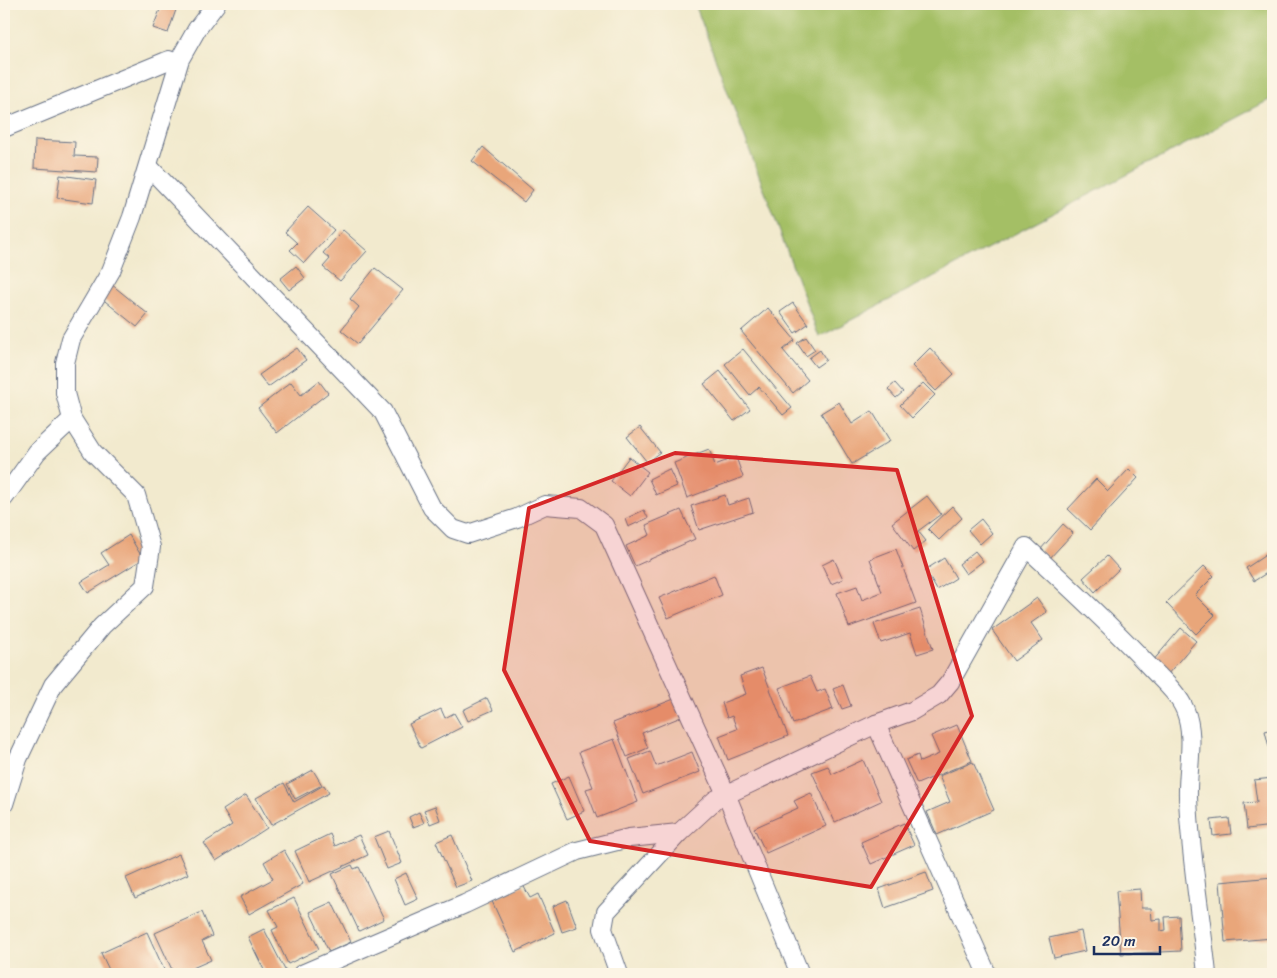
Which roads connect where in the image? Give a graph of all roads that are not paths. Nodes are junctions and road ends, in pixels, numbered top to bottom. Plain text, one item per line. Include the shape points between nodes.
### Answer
1 (204, 4) edge
2 (216, 4) edge
3 (197, 29) junction
4 (169, 60) dead end
5 (4, 128) edge
6 (148, 166) junction
7 (72, 419) junction
8 (4, 498) edge
9 (876, 724) junction
10 (726, 794) junction
11 (4, 804) edge
12 (679, 833) junction
13 (302, 974) edge
14 (619, 974) edge
15 (800, 974) edge
16 (987, 974) edge
17 (1207, 974) edge

1 - 3 street
2 - 3 street
3 - 6 street via 180,59
4 - 5 street
6 - 7 street via 111,271 71,339 64,363 64,394
6 - 10 street via 383,412 432,508 453,528 468,534 545,505 581,508 604,524
7 - 8 street via 37,452
7 - 11 street via 94,452 136,495 151,547 145,586 102,626 53,685 18,759
9 - 10 street
9 - 16 street
9 - 17 street via 912,711 938,695 950,682 1026,547 1118,632 1171,689 1184,709 1190,744 1188,795 1191,841
10 - 12 street
10 - 15 street
12 - 13 street via 629,838 577,851 465,904
12 - 14 street via 606,912 603,929

